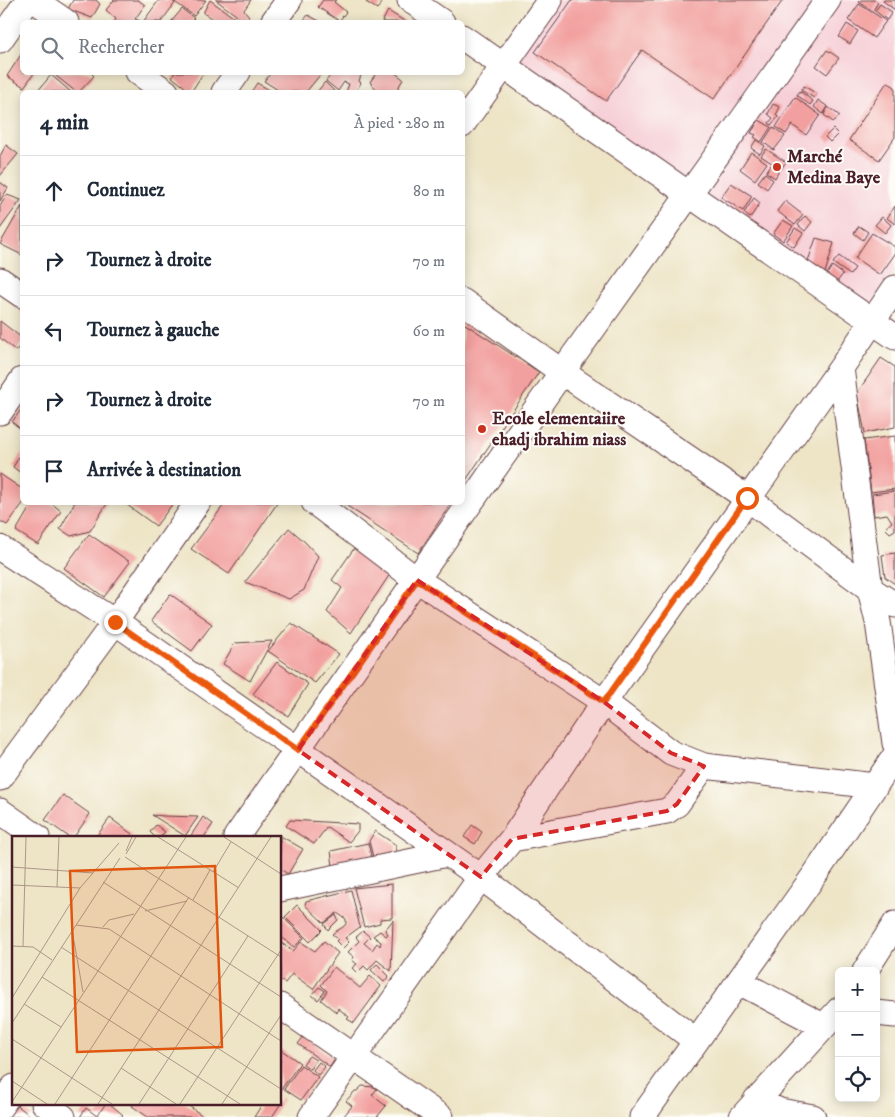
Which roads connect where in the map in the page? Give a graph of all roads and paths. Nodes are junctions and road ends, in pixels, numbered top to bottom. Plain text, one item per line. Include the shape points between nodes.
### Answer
1 (28, 0) edge
2 (34, 0) edge
3 (289, 0) edge
4 (410, 0) edge
5 (550, 0) edge
6 (828, 0) edge
7 (63, 20) edge
8 (274, 20) edge
9 (439, 20) edge
10 (465, 39) edge
11 (0, 40) edge
12 (504, 66) junction
13 (142, 75) edge
14 (236, 75) edge
15 (163, 90) edge
16 (225, 90) edge
17 (465, 121) edge
18 (690, 193) junction
19 (0, 280) edge
20 (895, 288) edge
21 (20, 294) edge
22 (465, 303) edge
23 (872, 321) junction
24 (895, 337) edge
25 (841, 368) junction
26 (562, 372) junction
27 (20, 383) edge
28 (0, 412) edge
29 (747, 498) junction
30 (196, 505) edge
31 (318, 505) edge
32 (0, 548) edge
33 (417, 580) junction
34 (870, 589) junction
35 (895, 605) edge
36 (115, 622) junction
37 (604, 702) junction
38 (895, 743) edge
39 (298, 750) junction
40 (895, 756) edge
41 (704, 766) junction
42 (0, 778) edge
43 (875, 786) junction
44 (0, 811) edge
45 (36, 836) edge
46 (237, 836) edge
47 (512, 839) junction
48 (447, 854) junction
49 (480, 878) junction
50 (281, 889) edge
51 (895, 924) edge
52 (867, 967) edge
53 (739, 982) junction
54 (281, 1007) edge
55 (880, 1013) edge
56 (835, 1014) edge
57 (895, 1015) edge
58 (696, 1041) junction
59 (354, 1058) junction
60 (0, 1073) edge
61 (12, 1081) edge
62 (12, 1090) edge
63 (45, 1104) edge
64 (0, 1107) edge
65 (749, 1108) edge
66 (64, 1117) edge
67 (311, 1117) edge
68 (441, 1117) edge
69 (642, 1117) edge
70 (813, 1117) edge

1 - 11 street
2 - 7 street
3 - 8 street
4 - 9 street
5 - 12 street
6 - 18 street
10 - 12 street
12 - 17 street
12 - 18 street
13 - 15 street
14 - 16 street
18 - 23 street
18 - 26 street
19 - 21 street
20 - 23 street
22 - 26 street
23 - 24 street
23 - 25 street
25 - 29 street
25 - 34 street
26 - 29 street
26 - 33 street
27 - 28 street
29 - 34 street
29 - 37 street
30 - 36 street
31 - 33 street
32 - 36 street
33 - 37 street
33 - 39 street
34 - 35 street
34 - 38 street via 878,622
36 - 39 street
36 - 42 street
37 - 41 street via 671,753
37 - 47 street
39 - 46 street
39 - 48 street
40 - 43 street
41 - 43 street
41 - 47 street via 677,804 667,811
43 - 53 street
44 - 45 street
47 - 49 street
48 - 49 street
48 - 50 street
49 - 58 street
49 - 59 street
51 - 52 street
53 - 56 street
53 - 58 street
54 - 59 street
55 - 57 street
56 - 65 street
58 - 69 street
59 - 67 street
59 - 68 street
60 - 61 street
62 - 64 street
63 - 66 street
65 - 70 street

